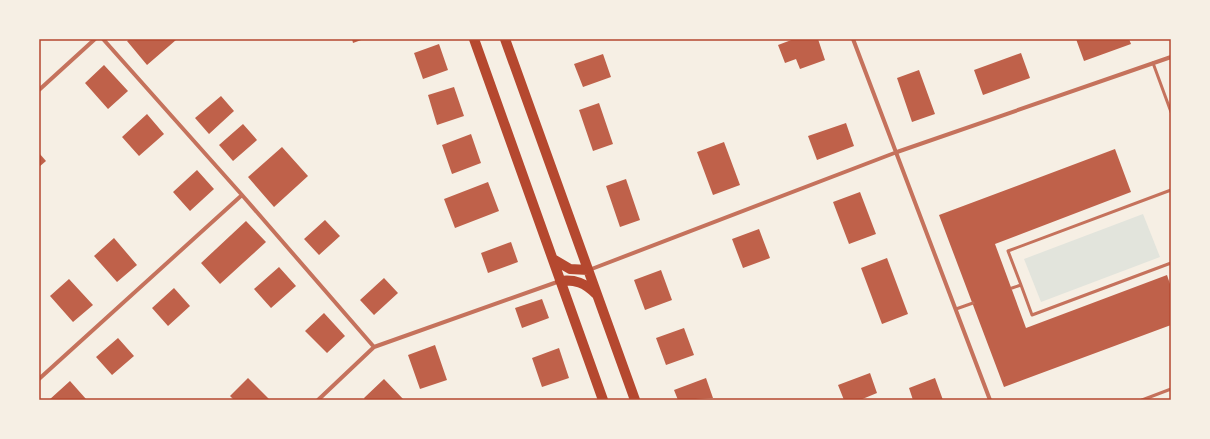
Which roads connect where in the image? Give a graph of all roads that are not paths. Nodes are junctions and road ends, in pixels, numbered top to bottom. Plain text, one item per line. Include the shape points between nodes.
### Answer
1 (95, 39) edge
2 (103, 39) edge
3 (474, 39) edge
4 (505, 39) edge
5 (853, 39) edge
6 (1171, 57) edge
7 (1154, 63) junction
8 (39, 90) edge
9 (1171, 112) edge
10 (897, 152) junction
11 (1171, 190) edge
12 (242, 195) junction
13 (553, 259) junction
14 (1171, 263) edge
15 (588, 270) junction
16 (560, 281) junction
17 (1021, 285) junction
18 (1012, 288) dead end
19 (597, 295) junction
20 (973, 303) dead end
21 (956, 309) junction
22 (374, 347) junction
23 (39, 379) edge
24 (1171, 389) edge
25 (318, 400) edge
26 (603, 400) edge
27 (635, 400) edge
28 (990, 400) edge
29 (1142, 400) edge

1 - 8 street
2 - 12 street
3 - 13 main road
4 - 15 main road
5 - 10 street
6 - 7 street
7 - 9 lane
7 - 10 street
10 - 15 street
10 - 21 street
11 - 17 lane via 1008,251
12 - 22 street
12 - 23 street
13 - 15 main road via 570,269
13 - 16 main road
14 - 17 lane via 1032,315
15 - 19 main road
16 - 19 main road via 579,282
16 - 22 street
16 - 26 main road
17 - 18 lane
19 - 27 main road
20 - 21 lane
21 - 28 street
22 - 25 street
24 - 29 lane

